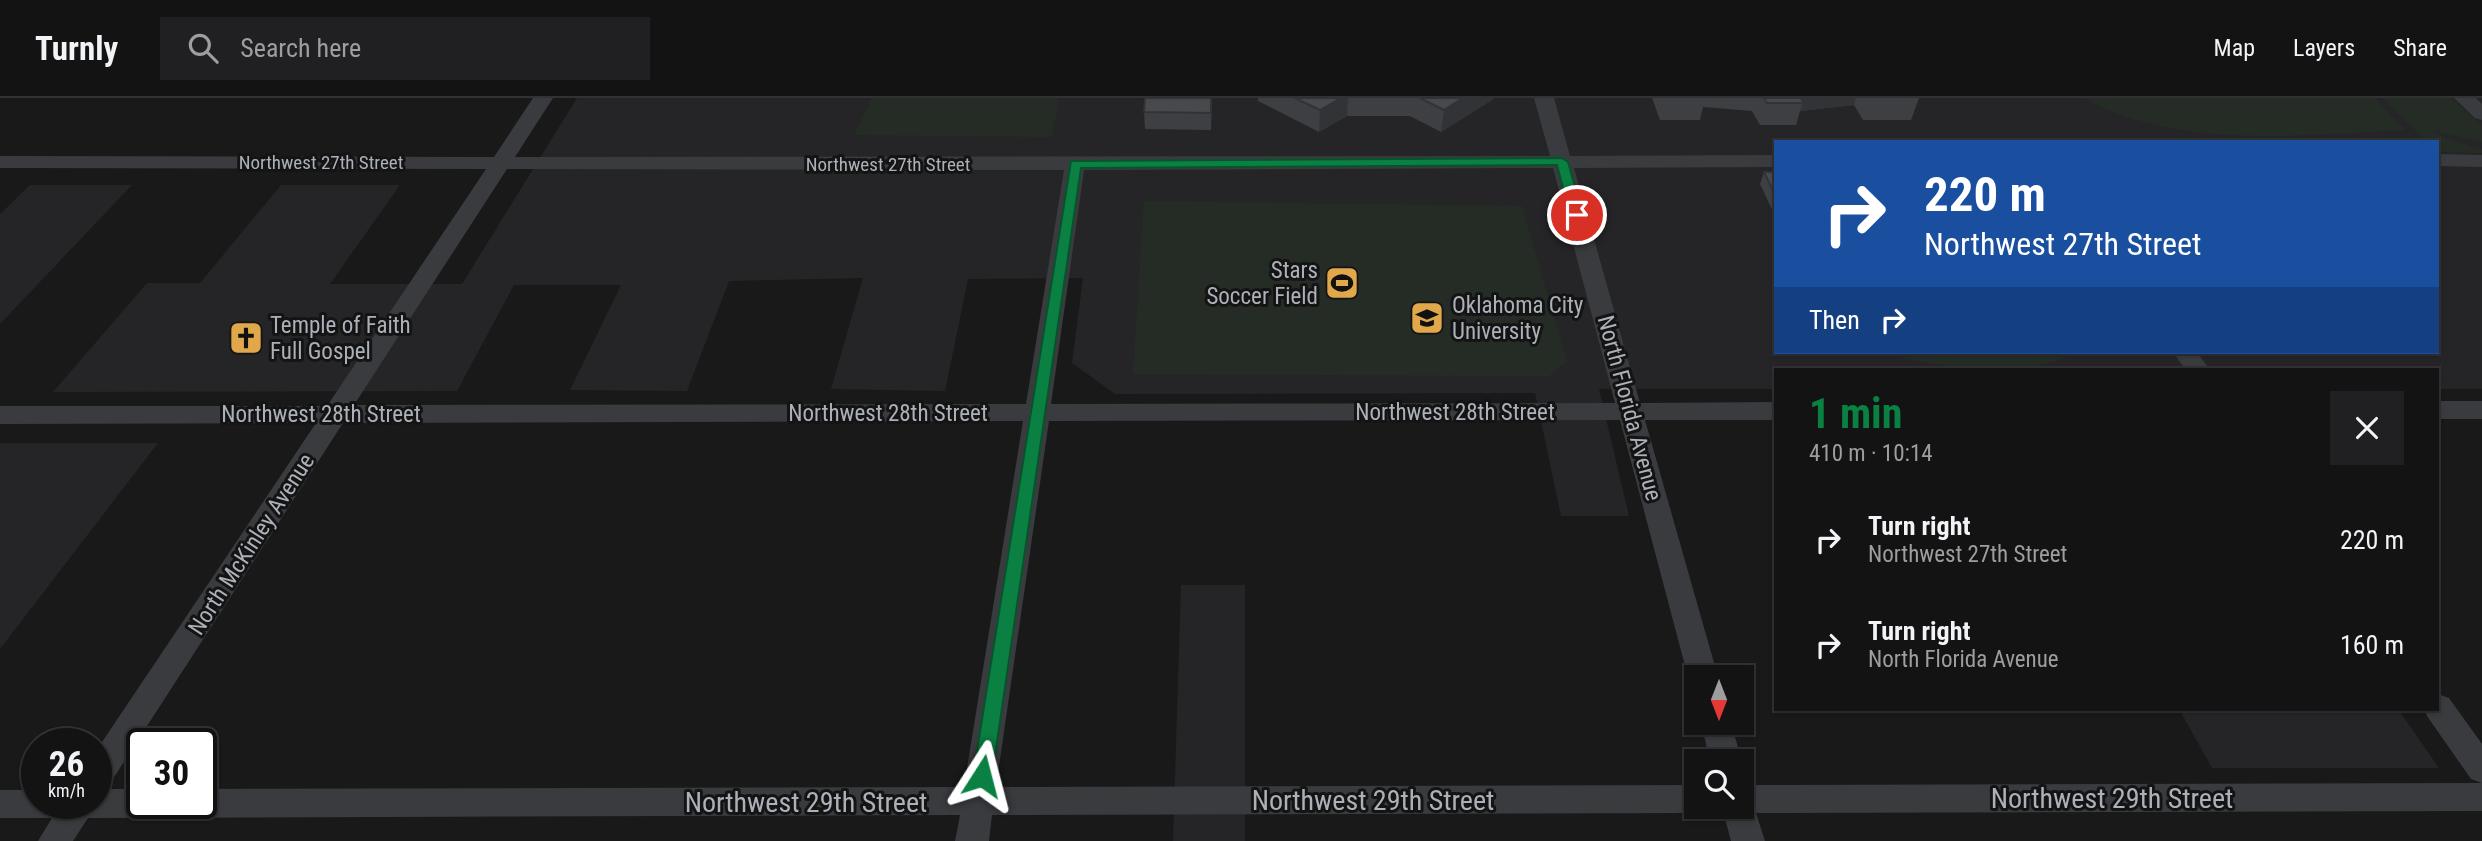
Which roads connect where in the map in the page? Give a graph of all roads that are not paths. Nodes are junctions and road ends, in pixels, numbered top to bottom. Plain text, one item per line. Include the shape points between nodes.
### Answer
1 (543, 98) edge
2 (1544, 98) edge
3 (2464, 98) edge
4 (2482, 114) edge
5 (2439, 160) edge
6 (1774, 161) edge
7 (2482, 161) edge
8 (0, 162) edge
9 (1562, 162) junction
10 (501, 163) junction
11 (1075, 164) junction
12 (2439, 410) edge
13 (2482, 410) edge
14 (1631, 411) junction
15 (1774, 411) edge
16 (1037, 413) junction
17 (336, 414) junction
18 (0, 415) edge
19 (1700, 665) edge
20 (2439, 707) edge
21 (112, 754) edge
22 (2482, 769) edge
23 (2482, 797) edge
24 (1684, 799) edge
25 (1754, 799) edge
26 (978, 802) junction
27 (0, 804) edge
28 (21, 804) edge
29 (112, 804) edge
30 (69, 819) edge
31 (1742, 819) edge
32 (55, 841) edge
33 (972, 841) edge
34 (1748, 841) edge

1 - 10 street, North McKinley Avenue
2 - 9 street, North Florida Avenue
3 - 4 street
5 - 7 street
6 - 9 street, Northwest 27th Street
8 - 10 street, Northwest 27th Street
9 - 11 street, Northwest 27th Street
9 - 14 street, North Florida Avenue
10 - 11 street, Northwest 27th Street
10 - 17 street, North McKinley Avenue
11 - 16 street
12 - 13 street
14 - 15 street, Northwest 28th Street
14 - 16 street, Northwest 28th Street
14 - 19 street, North Florida Avenue
16 - 17 street, Northwest 28th Street
16 - 26 street
17 - 18 street, Northwest 28th Street
17 - 21 street, North McKinley Avenue
20 - 22 street
23 - 25 street, Northwest 29th Street
24 - 26 street, Northwest 29th Street
26 - 29 street, Northwest 29th Street
26 - 33 street
27 - 28 street, Northwest 29th Street
30 - 32 street
31 - 34 street

